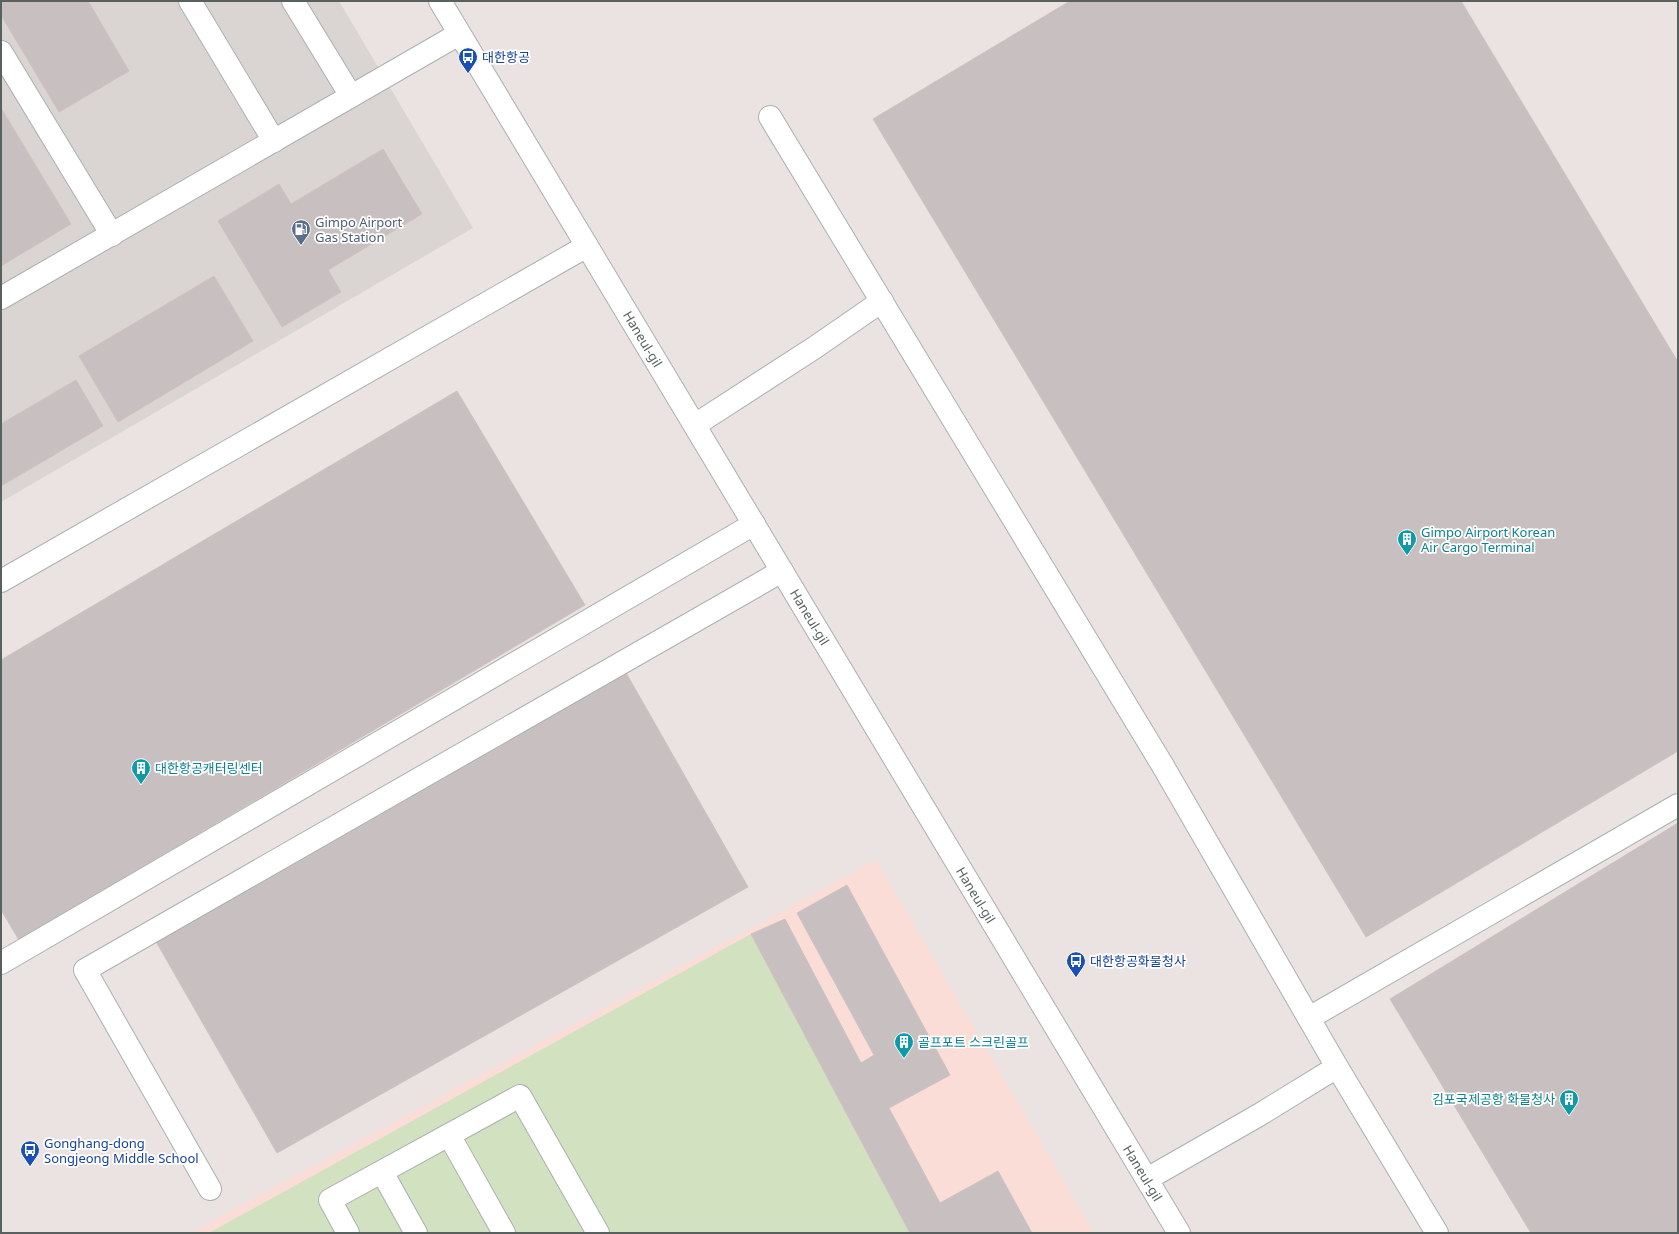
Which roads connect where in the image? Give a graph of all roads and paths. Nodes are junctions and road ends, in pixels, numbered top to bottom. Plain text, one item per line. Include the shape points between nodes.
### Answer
1 (190, 1) edge
2 (293, 1) edge
3 (440, 1) edge
4 (459, 34) junction
5 (1, 52) edge
6 (351, 96) junction
7 (770, 117) dead end
8 (274, 140) junction
9 (112, 235) junction
10 (587, 246) junction
11 (1, 298) edge
12 (882, 301) junction
13 (694, 425) junction
14 (754, 524) junction
15 (782, 571) junction
16 (1, 581) edge
17 (1678, 805) edge
18 (1, 963) edge
19 (1309, 1018) junction
20 (1337, 1067) junction
21 (449, 1135) junction
22 (382, 1172) junction
23 (1147, 1179) junction
24 (210, 1189) dead end
25 (348, 1233) edge
26 (416, 1233) edge
27 (504, 1233) edge
28 (598, 1233) edge
29 (1179, 1233) edge
30 (1437, 1233) edge

1 - 8 lane
2 - 6 lane
3 - 4 lane, Haneul-gil
4 - 6 lane
4 - 10 lane, Haneul-gil
5 - 9 lane
6 - 8 lane
7 - 12 lane
8 - 9 lane
9 - 11 lane
10 - 13 lane, Haneul-gil
10 - 16 lane
12 - 13 lane
12 - 19 lane via 1163,766
13 - 14 lane, Haneul-gil
14 - 15 lane, Haneul-gil
14 - 18 lane
15 - 23 lane, Haneul-gil
15 - 24 lane via 85,970
17 - 19 lane
19 - 20 lane
20 - 23 lane
20 - 30 lane
21 - 22 lane
21 - 27 lane
21 - 28 lane via 520,1096
22 - 25 lane via 330,1200
22 - 26 lane
23 - 29 lane, Haneul-gil

